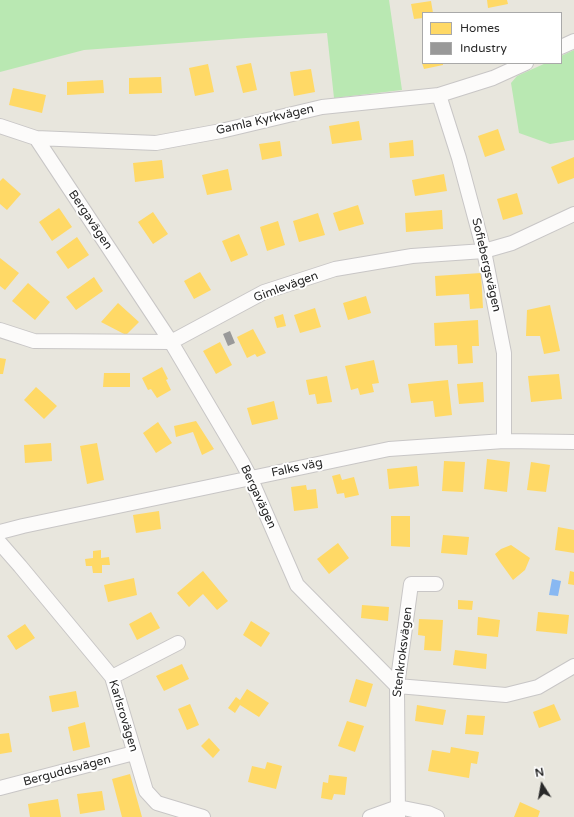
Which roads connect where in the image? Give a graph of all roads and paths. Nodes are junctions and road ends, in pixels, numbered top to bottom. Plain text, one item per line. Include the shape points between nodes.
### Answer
1 (574, 41) edge
2 (562, 47) edge
3 (524, 64) edge
4 (439, 94) junction
5 (0, 126) edge
6 (36, 138) junction
7 (574, 214) edge
8 (484, 251) junction
9 (0, 330) edge
10 (171, 342) junction
11 (504, 441) junction
12 (574, 442) edge
13 (250, 477) junction
14 (0, 532) edge
15 (0, 544) edge
16 (436, 584) dead end
17 (178, 643) dead end
18 (574, 666) edge
19 (112, 677) junction
20 (397, 686) junction
21 (134, 753) junction
22 (0, 788) edge
23 (398, 812) edge
24 (203, 817) edge
25 (370, 817) edge
26 (437, 817) edge

1 - 2 street
3 - 4 street, Gamla Kyrkvägen via 493,78
4 - 6 street, Gamla Kyrkvägen via 322,107 156,143
4 - 8 street, Sofiebergsvägen
5 - 6 street, Gamla Kyrkvägen
6 - 10 street, Bergavägen
7 - 8 street, Gimlevägen via 512,243
8 - 10 street, Gimlevägen via 412,256 335,269 264,292
8 - 11 street, Sofiebergsvägen via 504,353
9 - 10 street, Gimlevägen via 34,341
10 - 13 street, Bergavägen
11 - 12 street, Falks väg
11 - 13 street, Falks väg via 389,449
13 - 14 street, Falks väg
13 - 20 street, Bergavägen via 297,585
15 - 19 street, Karlsrovägen
16 - 20 street, Stenkroksvägen via 411,584
17 - 19 street
18 - 20 street via 538,687 506,695
19 - 21 street, Karlsrovägen
20 - 23 street, Stenkroksvägen
21 - 22 street, Berguddsvägen
21 - 24 street, Karlsrovägen via 146,791 157,803
23 - 25 street
23 - 26 street via 428,813

